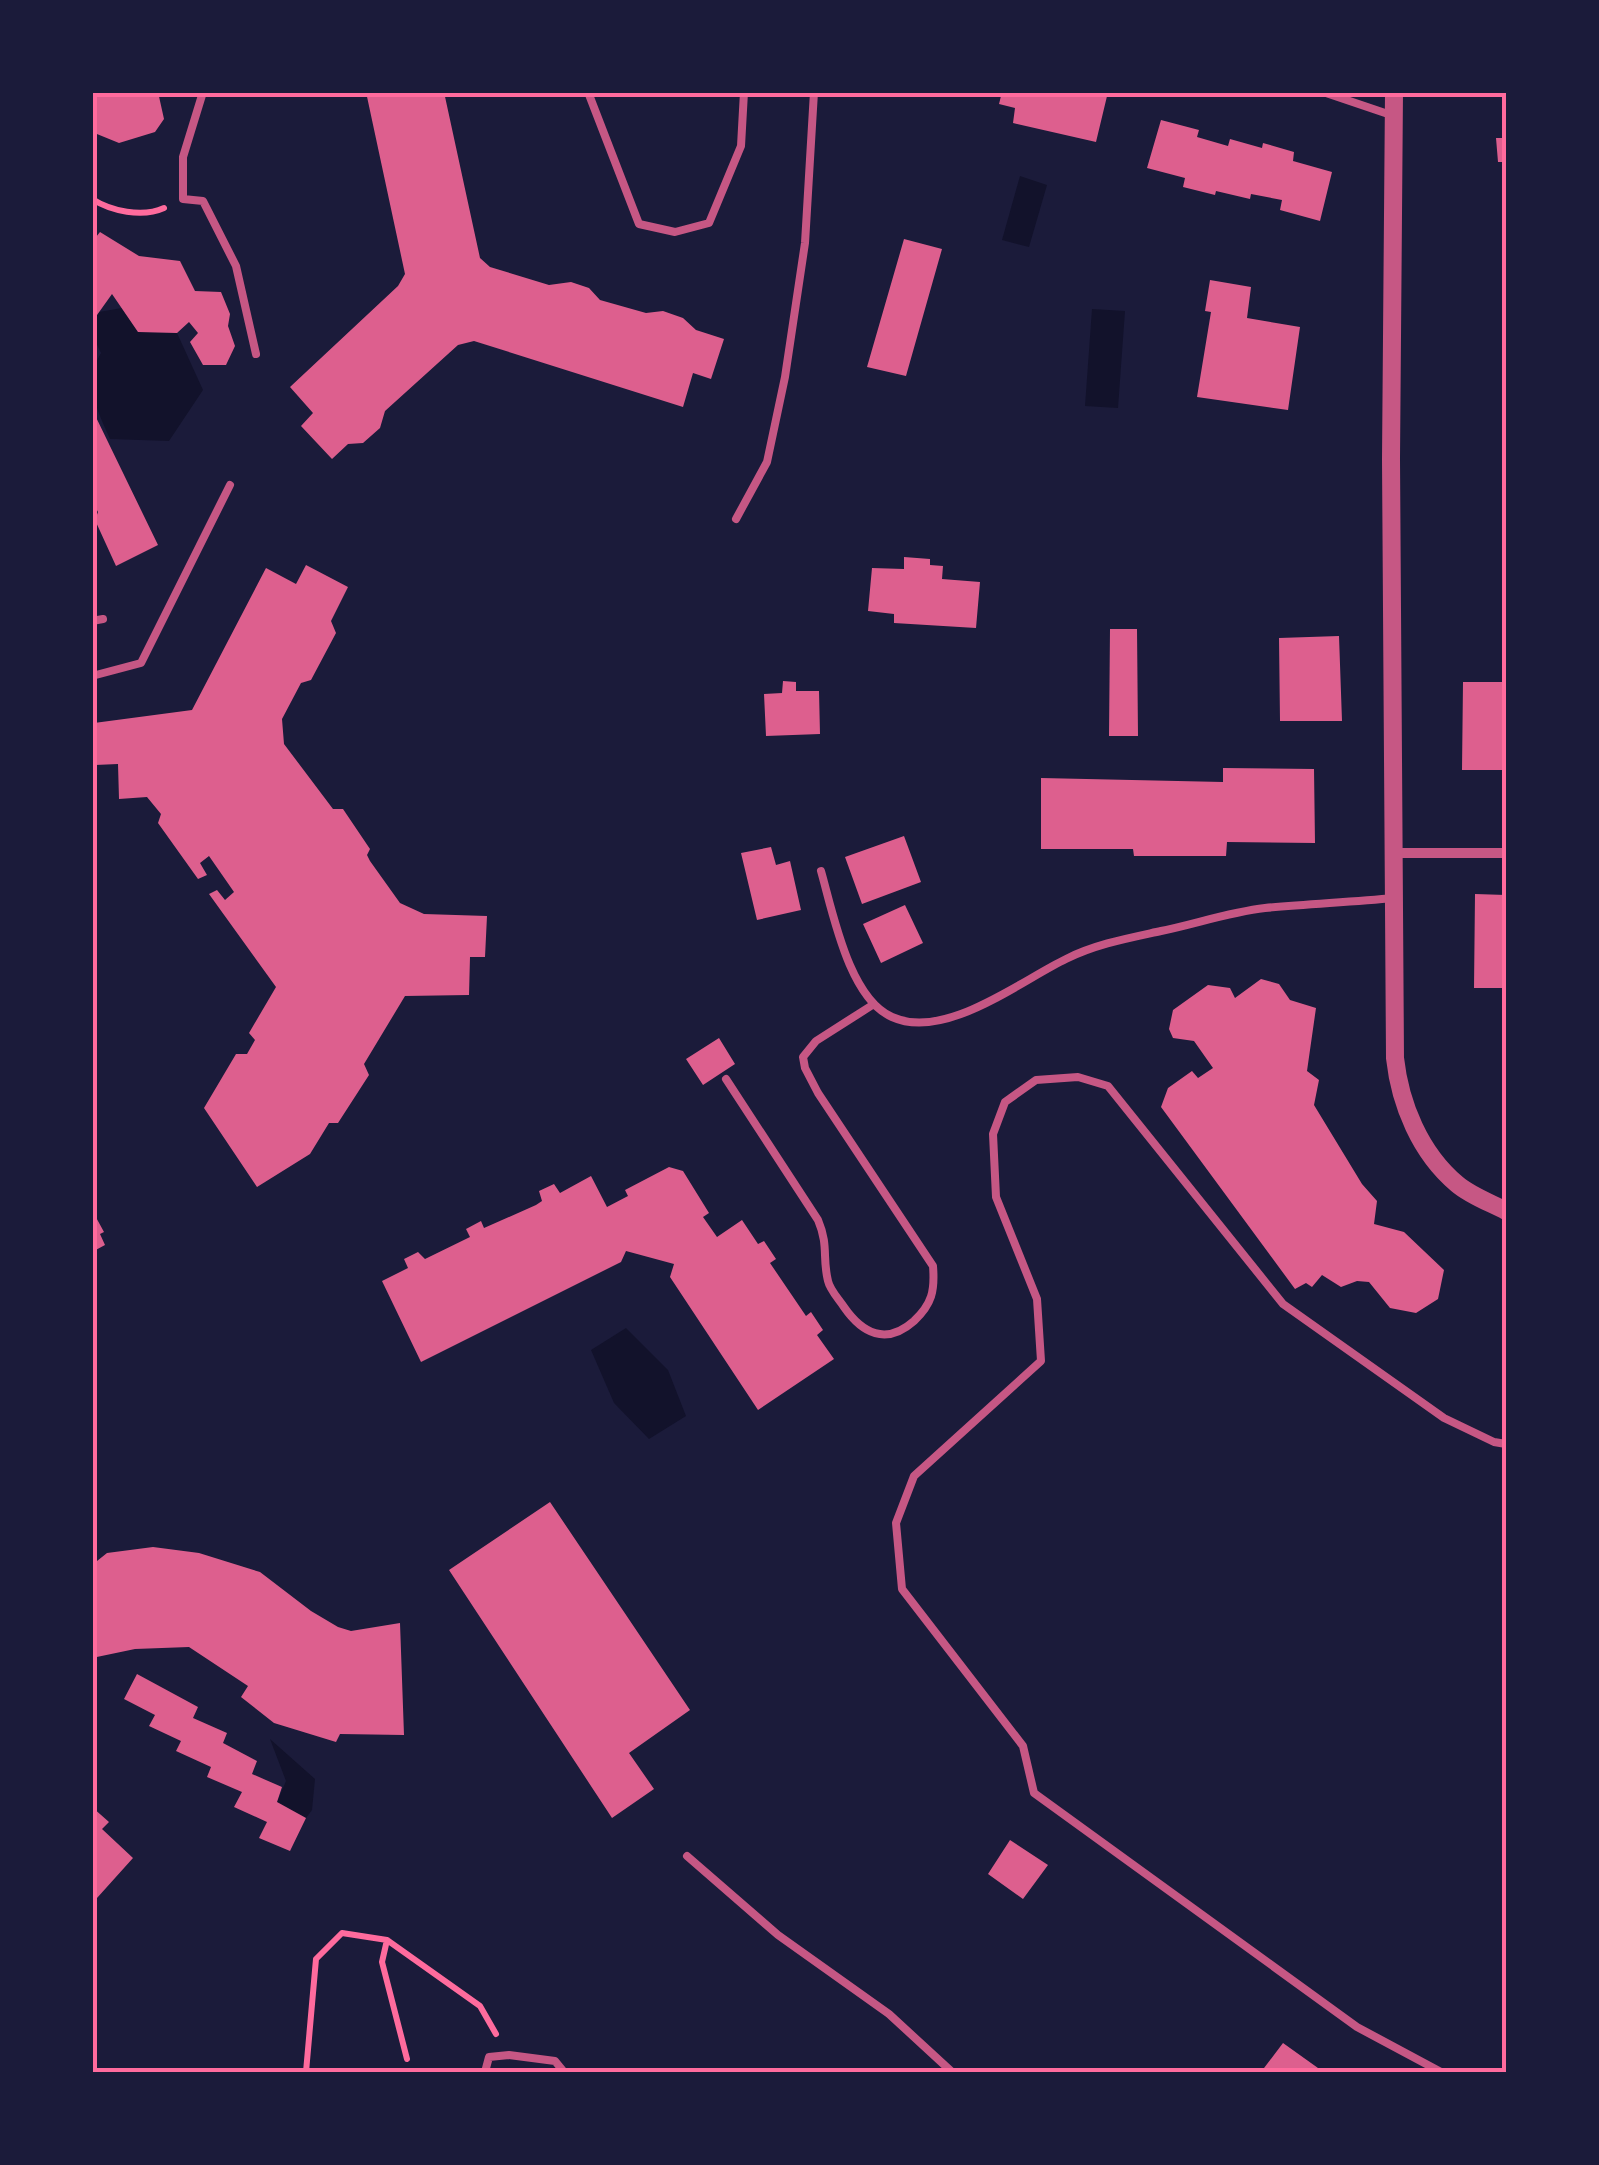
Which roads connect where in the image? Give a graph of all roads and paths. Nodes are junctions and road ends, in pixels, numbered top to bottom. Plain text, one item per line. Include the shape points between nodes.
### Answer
1 (202, 92) edge
2 (588, 92) edge
3 (744, 92) edge
4 (814, 92) edge
5 (1322, 92) edge
6 (1394, 92) edge
7 (1394, 116) junction
8 (92, 199) edge
9 (183, 200) junction
10 (256, 354) dead end
11 (230, 485) dead end
12 (736, 519) dead end
13 (103, 619) dead end
14 (92, 621) edge
15 (92, 676) edge
16 (1394, 853) junction
17 (1506, 853) edge
18 (822, 871) dead end
19 (1394, 898) junction
20 (874, 1004) junction
21 (726, 1079) dead end
22 (1506, 1211) edge
23 (1506, 1444) edge
24 (687, 1856) dead end
25 (388, 1940) junction
26 (509, 2055) junction
27 (407, 2059) dead end
28 (306, 2072) edge
29 (485, 2072) edge
30 (564, 2072) edge
31 (952, 2072) edge
32 (1441, 2072) edge

1 - 9 lane via 183,157
2 - 3 lane via 639,224 674,232 709,223 741,146
4 - 12 lane via 805,243 786,376 767,462
5 - 7 lane
6 - 7 street
7 - 16 street
8 - 9 path via 108,208 153,213
9 - 10 lane via 203,201 236,266
11 - 15 lane via 141,664
13 - 14 lane
16 - 17 street
16 - 19 street
18 - 20 lane via 842,944
19 - 20 lane via 1262,909 1102,944 977,1008 937,1020 910,1023
19 - 22 street via 1398,1092 1432,1156 1458,1185
20 - 21 lane via 803,1056 818,1093 933,1266 929,1306 909,1325 890,1334 869,1333 854,1320 829,1285 818,1220
23 - 32 lane via 1444,1418 1283,1304 1108,1086 1078,1077 1036,1080 1005,1102 993,1134 996,1198 1037,1300 1042,1362 914,1476 896,1523 902,1590 1023,1746 1034,1794 1357,2027
24 - 31 lane via 778,1935 889,2014
25 - 26 path via 480,2006
25 - 27 path via 382,1962
25 - 28 path via 342,1932 316,1959
26 - 29 lane via 489,2057
26 - 30 lane via 555,2061

